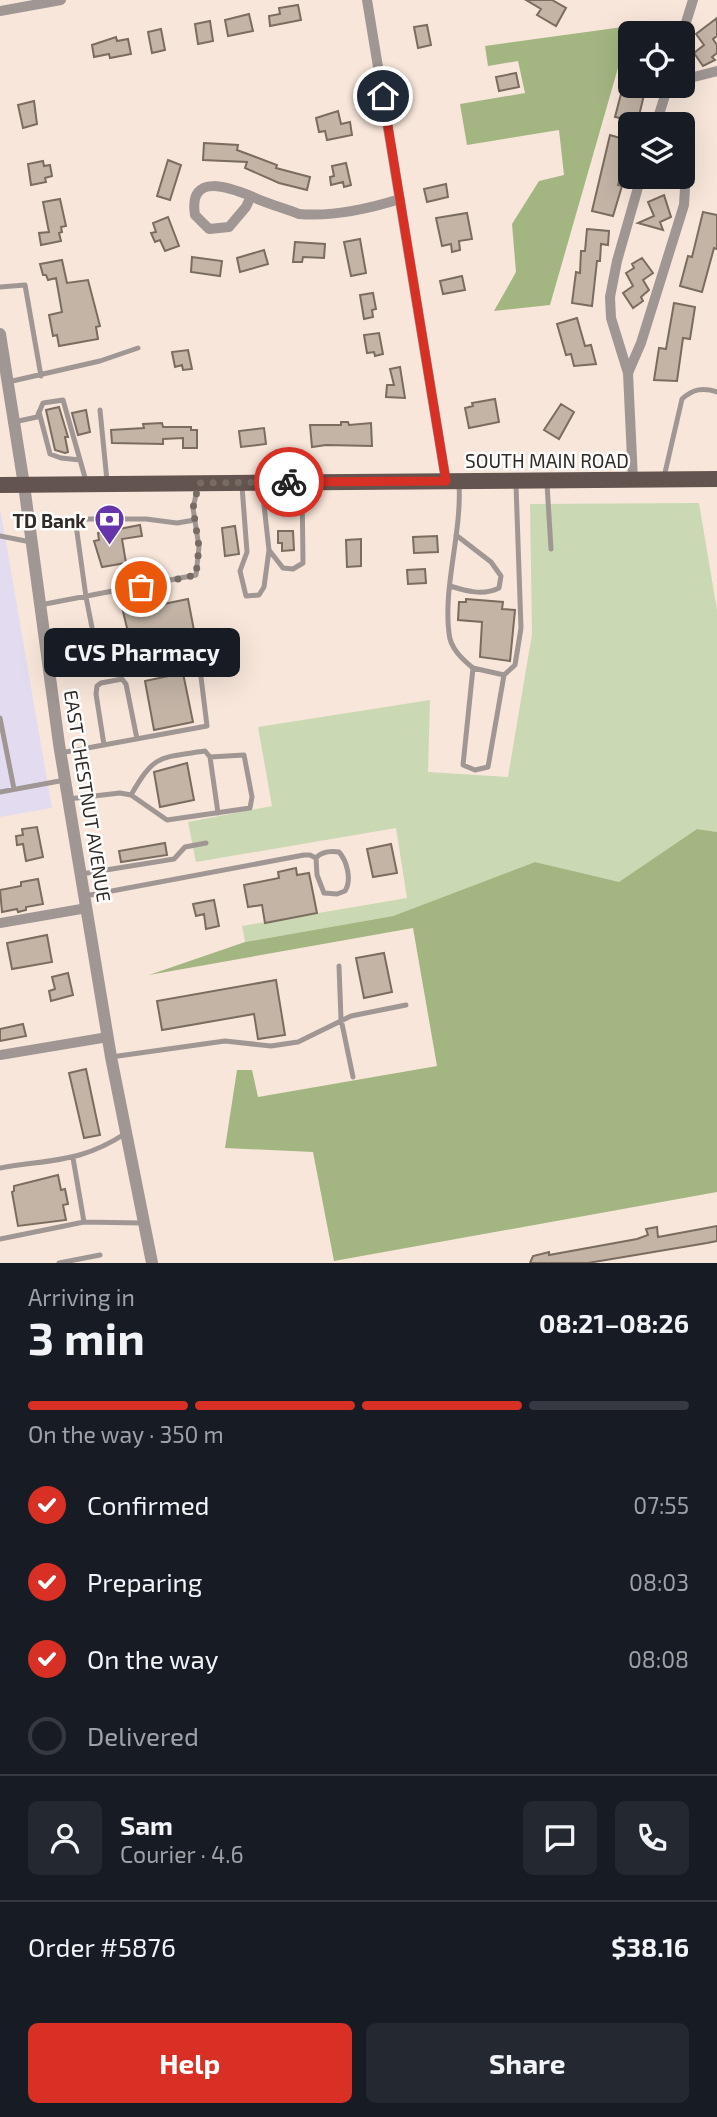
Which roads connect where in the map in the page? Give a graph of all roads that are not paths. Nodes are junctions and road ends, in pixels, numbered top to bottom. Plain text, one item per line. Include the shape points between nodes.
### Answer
1 (61, 0) edge
2 (368, 0) edge
3 (692, 0) edge
4 (0, 11) edge
5 (686, 21) edge
6 (717, 71) edge
7 (695, 77) edge
8 (638, 189) edge
9 (685, 189) edge
10 (251, 196) junction
11 (400, 199) junction
12 (0, 287) edge
13 (0, 334) edge
14 (138, 348) dead end
15 (628, 373) junction
16 (41, 376) junction
17 (8, 382) junction
18 (717, 392) edge
19 (100, 410) dead end
20 (39, 412) junction
21 (14, 422) junction
22 (79, 460) junction
23 (717, 479) edge
24 (633, 480) junction
25 (664, 480) junction
26 (452, 481) junction
27 (516, 481) junction
28 (547, 481) junction
29 (302, 482) junction
30 (199, 483) junction
31 (241, 483) junction
32 (262, 483) junction
33 (87, 484) junction
34 (107, 484) junction
35 (0, 485) edge
36 (24, 485) junction
37 (195, 520) junction
38 (456, 535) junction
39 (0, 536) edge
40 (32, 542) junction
41 (551, 549) dead end
42 (269, 550) junction
43 (450, 586) junction
44 (86, 597) junction
45 (40, 605) junction
46 (473, 668) junction
47 (49, 672) junction
48 (504, 675) junction
49 (201, 677) dead end
50 (0, 718) edge
51 (137, 739) junction
52 (104, 745) junction
53 (60, 753) junction
54 (210, 757) junction
55 (65, 780) junction
56 (14, 789) junction
57 (0, 792) edge
58 (131, 795) junction
59 (68, 799) junction
60 (218, 813) junction
61 (206, 843) dead end
62 (316, 858) junction
63 (81, 874) junction
64 (86, 902) junction
65 (0, 923) edge
66 (339, 965) dead end
67 (407, 1005) dead end
68 (341, 1019) junction
69 (108, 1037) junction
70 (0, 1055) edge
71 (111, 1057) junction
72 (353, 1077) dead end
73 (126, 1133) junction
74 (73, 1158) junction
75 (0, 1168) edge
76 (84, 1222) junction
77 (144, 1223) junction
78 (0, 1239) edge
79 (100, 1255) dead end
80 (59, 1263) edge
81 (152, 1263) edge

1 - 4 street
2 - 11 street
3 - 5 street
6 - 7 street
8 - 15 street via 610,297 611,318
9 - 15 street via 684,205
10 - 10 street via 229,227 208,229 195,215 195,198 208,187 227,186
10 - 11 street via 312,215
11 - 26 street
12 - 16 lane via 25,285
13 - 17 street, EAST CHESTNUT AVENUE
14 - 16 lane
15 - 24 street
16 - 17 lane
17 - 21 street, EAST CHESTNUT AVENUE
18 - 25 lane via 691,390 681,399
19 - 34 lane
20 - 21 lane via 35,418
20 - 22 lane via 50,454
20 - 22 lane via 46,402 63,400
21 - 36 street, EAST CHESTNUT AVENUE
22 - 33 lane
23 - 25 main road, SOUTH MAIN ROAD
24 - 25 main road, SOUTH MAIN ROAD
24 - 28 main road, SOUTH MAIN ROAD
26 - 27 main road, SOUTH MAIN ROAD
26 - 29 main road, SOUTH MAIN ROAD
26 - 38 lane via 460,503
27 - 28 main road, SOUTH MAIN ROAD
27 - 48 lane via 521,628 515,665
28 - 41 lane
29 - 32 main road, SOUTH MAIN ROAD
29 - 42 lane via 303,563 283,568
30 - 31 main road, SOUTH MAIN ROAD
30 - 34 main road, SOUTH MAIN ROAD
30 - 37 lane
31 - 32 main road, SOUTH MAIN ROAD
31 - 42 lane via 247,552 240,571 246,596 259,595 264,587
32 - 42 lane
33 - 34 main road, SOUTH MAIN ROAD
33 - 36 main road, SOUTH MAIN ROAD
35 - 36 main road, SOUTH MAIN ROAD
36 - 40 street, EAST CHESTNUT AVENUE
37 - 44 lane via 199,547 196,575
37 - 44 lane via 83,519 76,526
38 - 43 lane
38 - 43 lane via 491,562 501,576 499,589 491,593
39 - 40 lane
40 - 45 street, EAST CHESTNUT AVENUE
43 - 46 lane via 449,634 459,657
44 - 45 lane
44 - 47 lane via 98,658
45 - 47 street, EAST CHESTNUT AVENUE
46 - 48 lane
46 - 48 lane via 463,765 475,770 488,767
47 - 53 street, EAST CHESTNUT AVENUE
49 - 51 lane via 207,726
50 - 56 lane
51 - 52 lane
51 - 52 lane via 126,684 122,680 101,682 96,694
52 - 53 lane
53 - 55 street, EAST CHESTNUT AVENUE
54 - 58 lane via 205,751 156,760
54 - 60 lane
54 - 60 lane via 244,755 252,797 250,808
55 - 56 lane
55 - 59 street, EAST CHESTNUT AVENUE
56 - 57 lane
58 - 59 lane
58 - 60 lane via 167,820
59 - 63 street, EAST CHESTNUT AVENUE
61 - 63 lane via 185,847 174,859
62 - 62 lane via 324,853 343,856 349,881 345,891 324,893
62 - 64 lane via 304,855
63 - 64 street, EAST CHESTNUT AVENUE
64 - 65 street
64 - 69 street, EAST CHESTNUT AVENUE
66 - 68 lane
67 - 68 lane
68 - 71 lane via 284,1044 225,1041
68 - 72 lane
69 - 70 street
69 - 71 street, EAST CHESTNUT AVENUE
71 - 73 street, EAST CHESTNUT AVENUE
73 - 74 lane via 102,1149
73 - 77 street, EAST CHESTNUT AVENUE
74 - 75 lane
74 - 76 lane
76 - 77 lane
76 - 78 lane
77 - 81 street, EAST CHESTNUT AVENUE
79 - 80 lane

